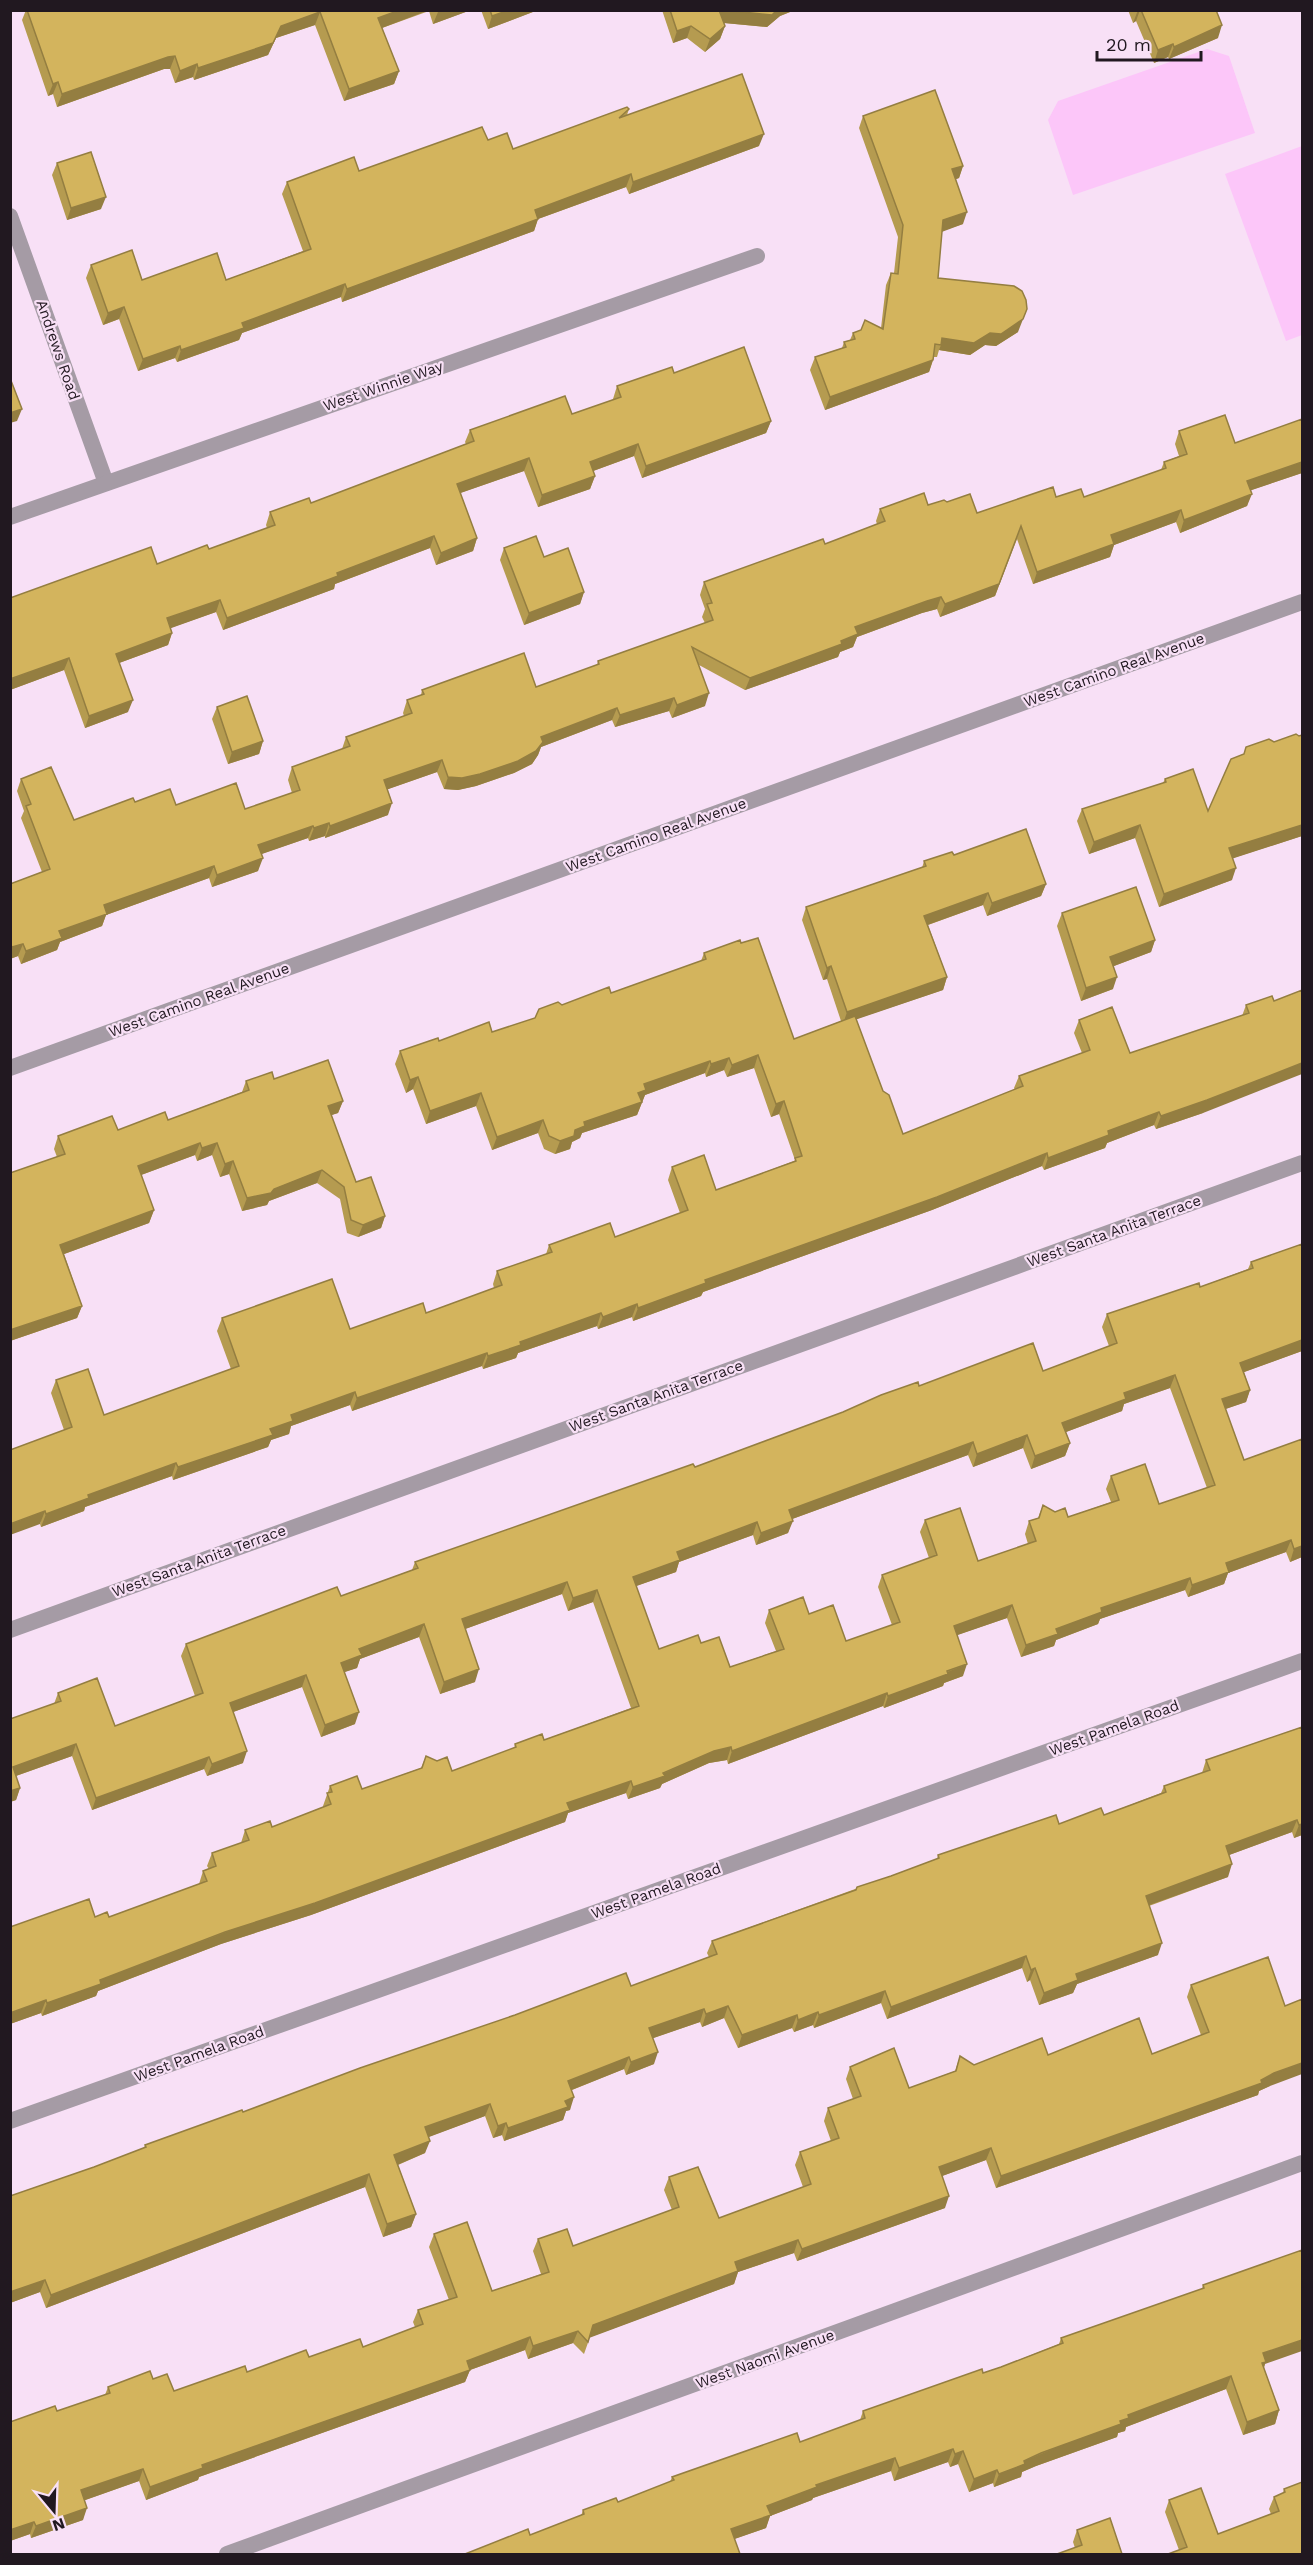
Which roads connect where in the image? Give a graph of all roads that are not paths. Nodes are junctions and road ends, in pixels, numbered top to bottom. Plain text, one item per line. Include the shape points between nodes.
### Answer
1 (10, 216) edge
2 (757, 256) dead end
3 (106, 483) junction
4 (10, 517) edge
5 (1302, 602) edge
6 (10, 1068) edge
7 (1302, 1163) edge
8 (10, 1630) edge
9 (1302, 1662) edge
10 (10, 2121) edge
11 (1302, 2163) edge
12 (227, 2554) edge

1 - 3 street, Andrews Road
2 - 3 street, West Winnie Way
3 - 4 street, West Winnie Way
5 - 6 street, West Camino Real Avenue
7 - 8 street, West Santa Anita Terrace
9 - 10 street, West Pamela Road
11 - 12 street, West Naomi Avenue

